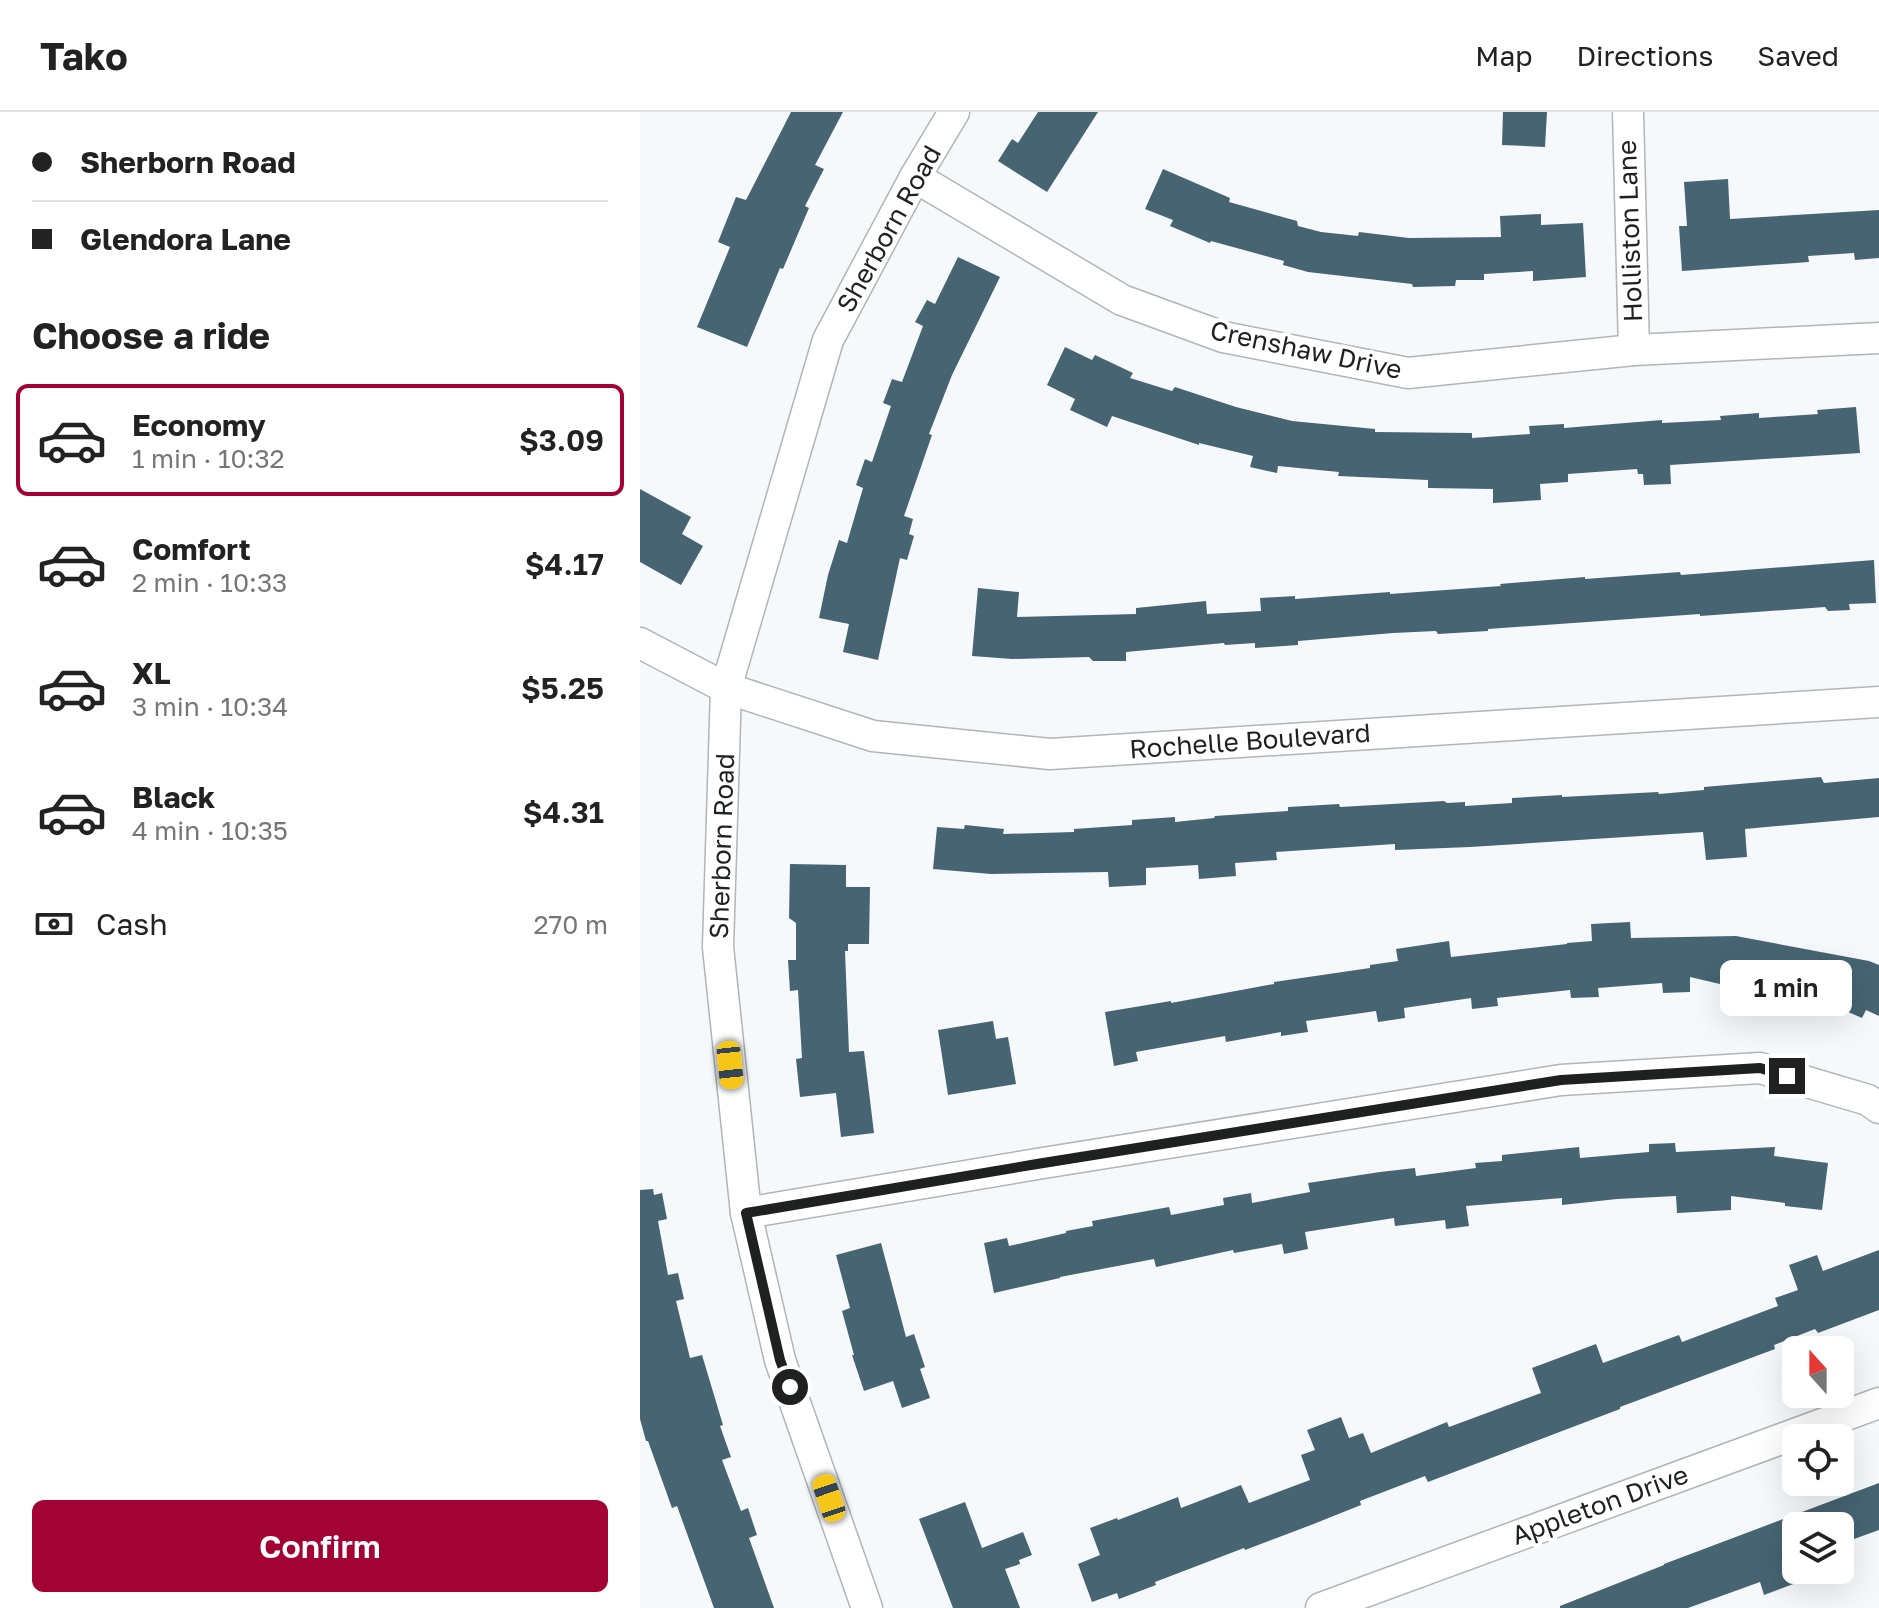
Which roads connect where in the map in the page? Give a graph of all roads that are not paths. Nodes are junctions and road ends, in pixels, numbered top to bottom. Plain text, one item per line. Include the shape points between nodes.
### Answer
1 (954, 112) edge
2 (1628, 112) edge
3 (915, 177) junction
4 (1879, 338) edge
5 (1634, 350) junction
6 (640, 643) edge
7 (726, 688) junction
8 (1879, 702) edge
9 (1879, 1108) edge
10 (746, 1213) junction
11 (1879, 1403) edge
12 (867, 1608) edge
13 (1321, 1608) edge

1 - 3 street, Sherborn Road
2 - 5 street, Holliston Lane
3 - 5 street, Crenshaw Drive via 1122,300 1223,337 1408,373
3 - 7 street, Sherborn Road via 828,340
4 - 5 street, Crenshaw Drive
6 - 7 street, Rochelle Boulevard
7 - 8 street, Rochelle Boulevard via 873,736 1050,754
7 - 10 street, Sherborn Road via 718,947
9 - 10 street via 1868,1100 1760,1068 1561,1080
10 - 12 street, Sherborn Road via 780,1360
11 - 13 street, Appleton Drive

